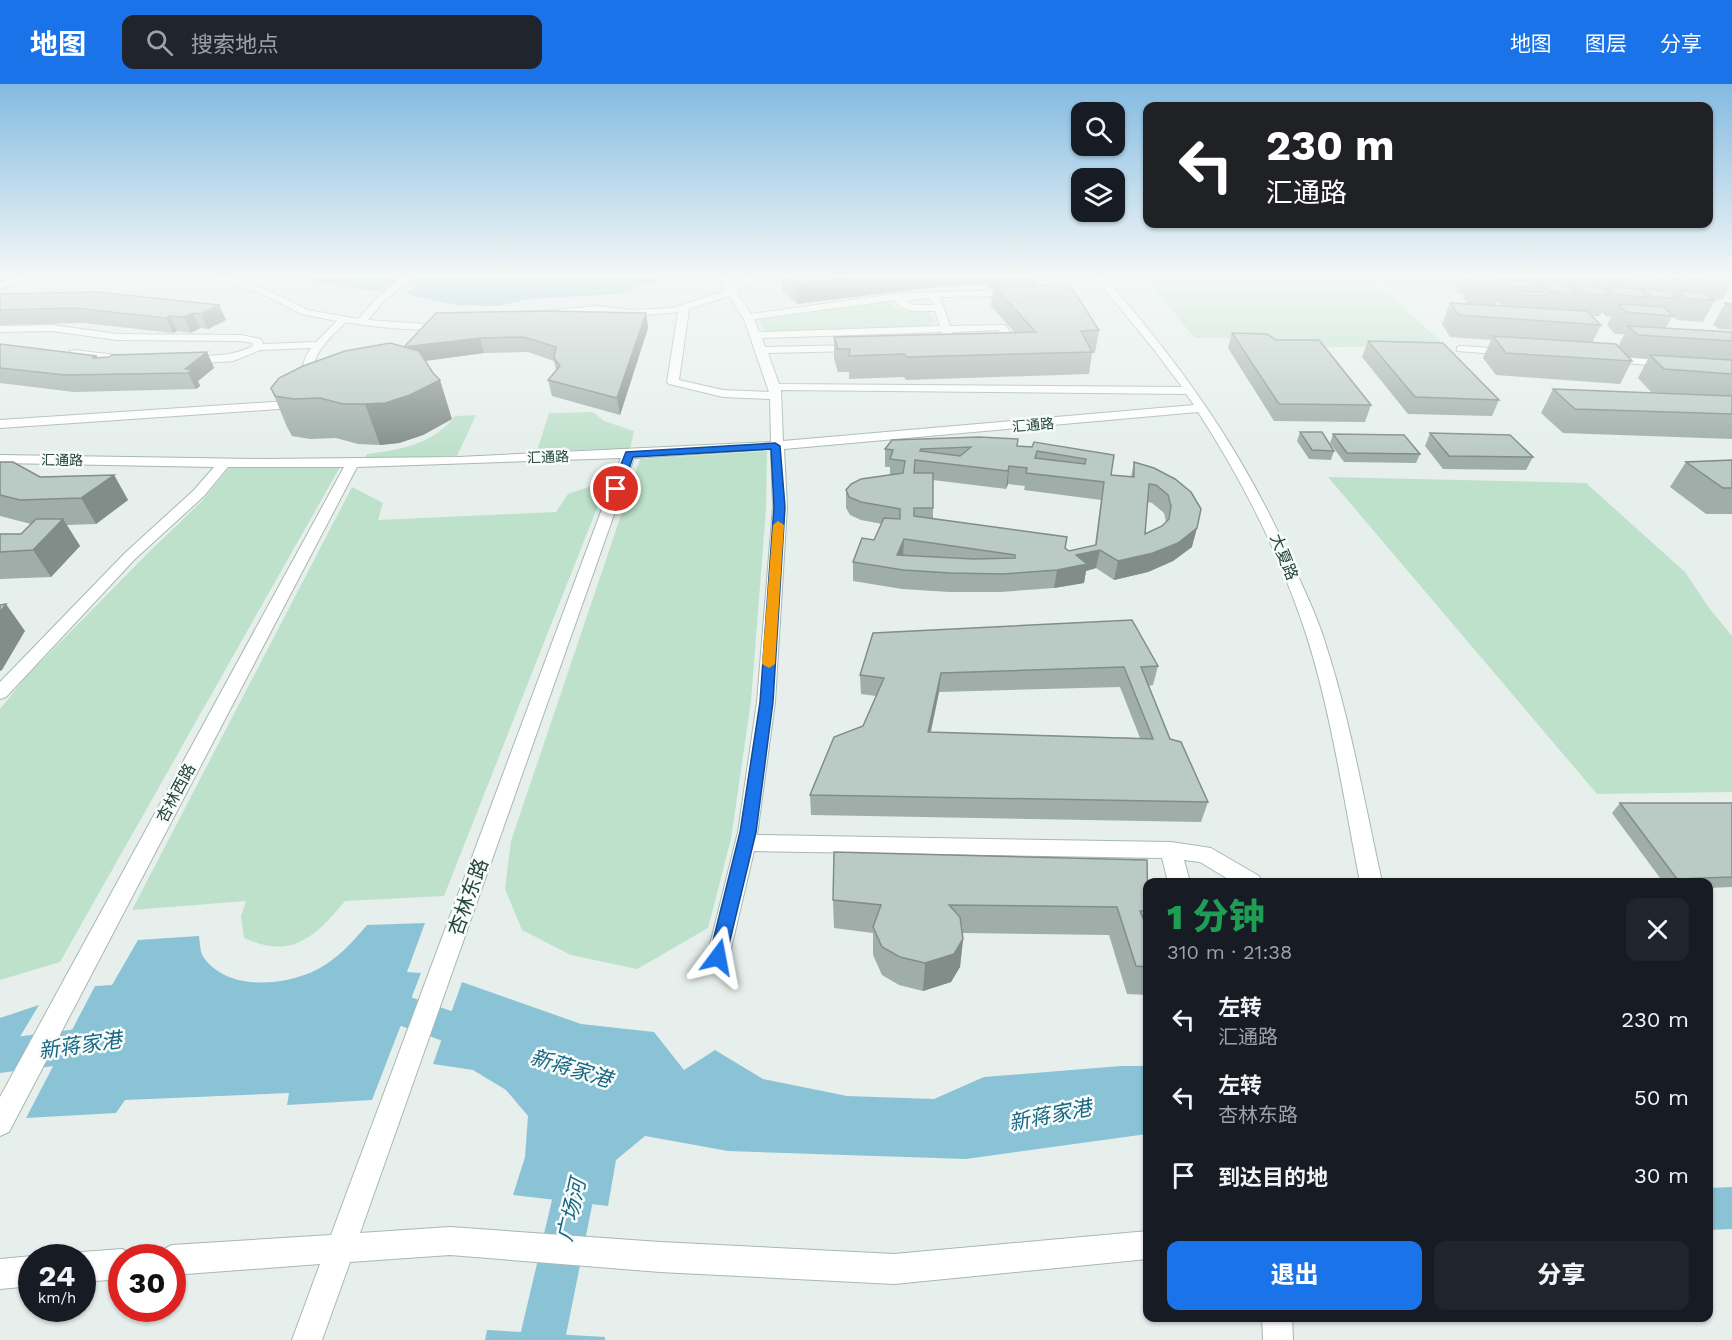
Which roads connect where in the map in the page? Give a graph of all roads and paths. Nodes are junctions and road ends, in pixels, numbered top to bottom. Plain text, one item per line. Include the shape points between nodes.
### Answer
1 (107, 336) edge
2 (329, 336) edge
3 (680, 336) edge
4 (756, 336) edge
5 (858, 336) edge
6 (948, 336) edge
7 (1007, 336) edge
8 (1147, 336) edge
9 (117, 337) junction
10 (759, 343) junction
11 (320, 345) junction
12 (993, 346) edge
13 (258, 347) junction
14 (940, 347) edge
15 (869, 348) edge
16 (1461, 349) edge
17 (61, 352) edge
18 (1520, 353) edge
19 (80, 354) junction
20 (1590, 358) edge
21 (171, 361) edge
22 (147, 362) edge
23 (1685, 365) edge
24 (775, 391) junction
25 (1190, 391) junction
26 (1203, 408) junction
27 (0, 424) edge
28 (775, 446) junction
29 (629, 454) junction
30 (0, 459) edge
31 (225, 462) junction
32 (353, 463) junction
33 (0, 693) edge
34 (745, 843) junction
35 (1171, 850) junction
36 (1178, 878) edge
37 (1244, 878) edge
38 (1370, 878) edge
39 (718, 957) dead end
40 (0, 1123) edge
41 (1143, 1245) edge
42 (340, 1248) junction
43 (186, 1259) edge
44 (18, 1272) edge
45 (0, 1274) edge
46 (1277, 1322) edge
47 (306, 1340) edge
48 (1278, 1340) edge

1 - 9 street
2 - 11 street
3 - 24 street via 673,382 702,392 750,397
4 - 10 street
5 - 10 street
6 - 14 street via 952,346
7 - 12 street via 1014,345
8 - 25 street, 大夏路
9 - 13 street via 241,338 257,341
9 - 19 street
10 - 15 street
10 - 24 street
11 - 13 street
11 - 27 street via 309,361 307,375 312,389 307,403
13 - 21 street via 230,359
16 - 18 street
17 - 19 street
19 - 22 street
20 - 23 street
24 - 25 street
24 - 28 street
25 - 26 street, 大夏路
26 - 28 street, 汇通路
26 - 38 street, 大夏路 via 1238,462 1278,540 1316,640 1337,717
28 - 29 street, 汇通路
28 - 34 street via 780,507 767,690
29 - 32 street, 汇通路
29 - 42 street, 杏林东路
30 - 31 street, 汇通路
31 - 32 street, 汇通路
31 - 33 street via 199,493 130,556
32 - 40 street, 杏林西路
34 - 35 street
34 - 39 street
35 - 36 street
35 - 37 street via 1204,854
41 - 42 street via 894,1269 450,1241
42 - 43 street
42 - 47 street, 杏林东路
44 - 45 street
46 - 48 street

